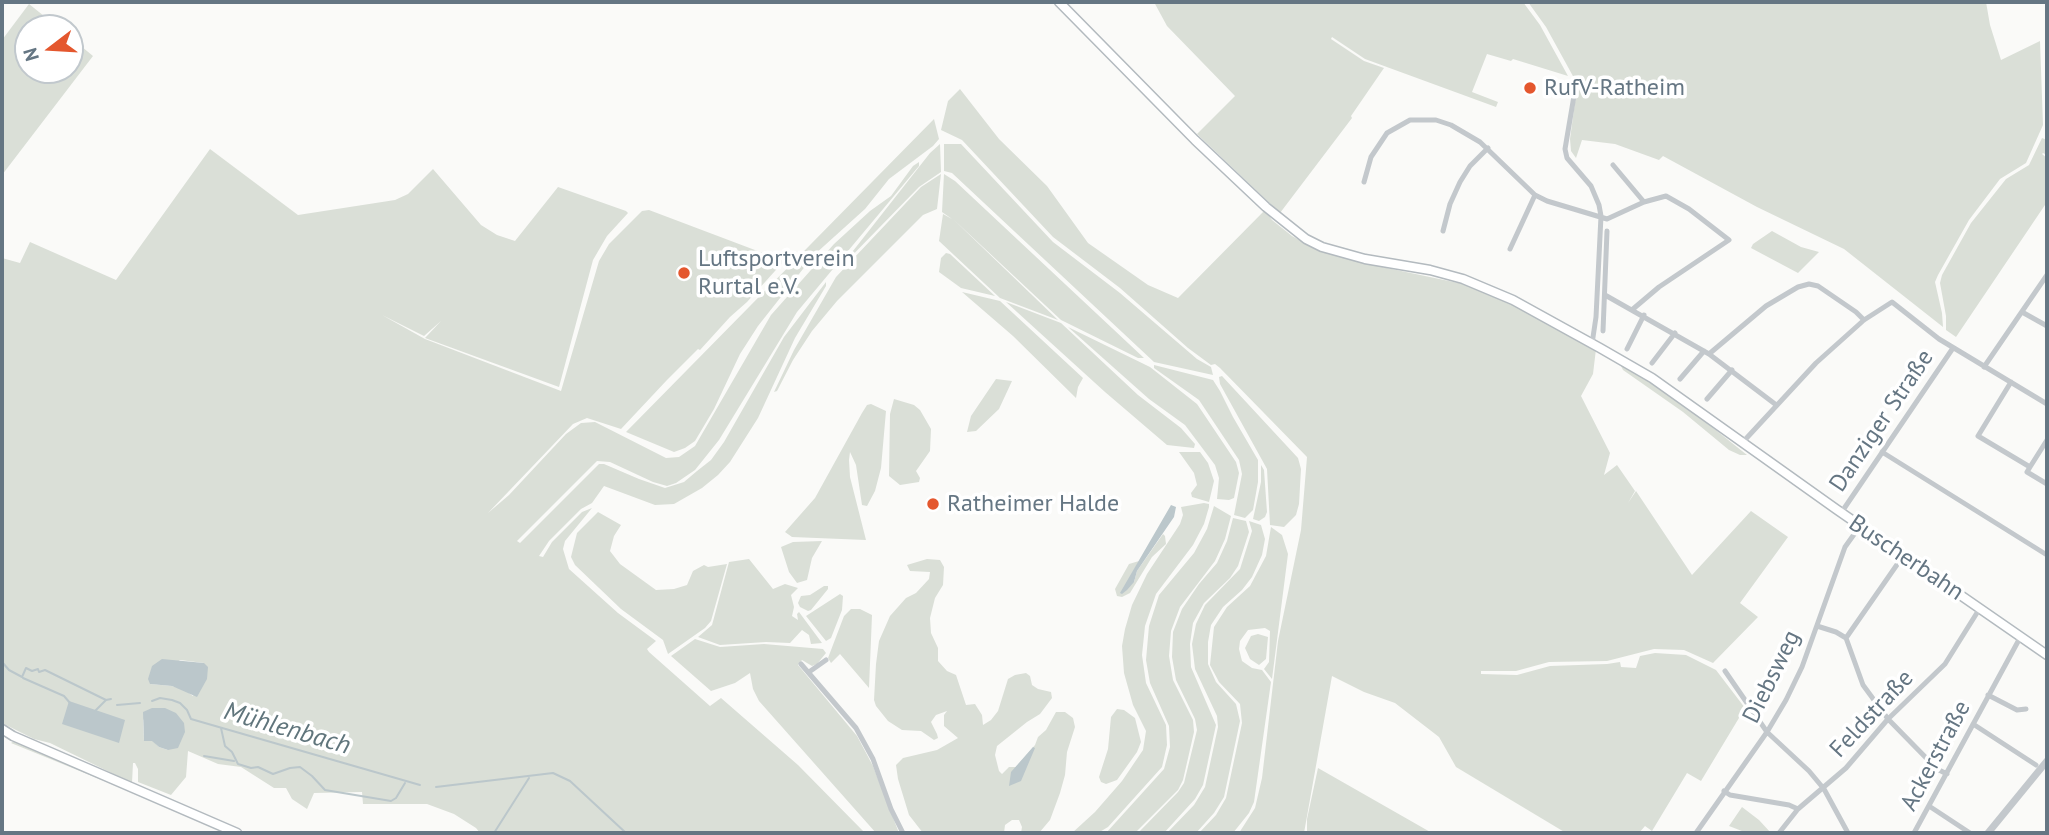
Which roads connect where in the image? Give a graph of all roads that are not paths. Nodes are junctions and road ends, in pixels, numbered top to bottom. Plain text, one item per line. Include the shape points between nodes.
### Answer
1 (1059, 2) edge
2 (1575, 90) dead end
3 (1488, 148) junction
4 (1613, 164) dead end
5 (1364, 182) dead end
6 (1535, 195) junction
7 (1644, 202) junction
8 (1601, 216) junction
9 (1443, 231) dead end
10 (1607, 231) dead end
11 (1510, 249) dead end
12 (2047, 275) edge
13 (1605, 295) junction
14 (1633, 309) junction
15 (2022, 312) junction
16 (1644, 315) junction
17 (1864, 320) junction
18 (2047, 326) edge
19 (1603, 331) dead end
20 (1675, 333) junction
21 (1592, 344) junction
22 (1953, 348) junction
23 (1627, 349) dead end
24 (1706, 352) junction
25 (1652, 363) dead end
26 (1984, 367) junction
27 (1732, 370) junction
28 (1680, 379) dead end
29 (2011, 382) junction
30 (1707, 399) dead end
31 (1776, 404) junction
32 (2047, 404) edge
33 (2047, 440) edge
34 (1742, 443) junction
35 (1882, 452) junction
36 (2030, 467) junction
37 (2047, 484) edge
38 (1841, 513) junction
39 (1860, 526) junction
40 (2047, 555) edge
41 (1903, 556) junction
42 (1980, 608) junction
43 (1817, 626) junction
44 (2021, 636) junction
45 (1846, 638) junction
46 (2047, 655) edge
47 (826, 660) dead end
48 (801, 664) dead end
49 (1725, 671) dead end
50 (809, 672) junction
51 (1988, 695) junction
52 (2026, 709) dead end
53 (1888, 719) junction
54 (1973, 724) junction
55 (2, 729) edge
56 (1767, 732) junction
57 (2047, 761) edge
58 (2036, 765) dead end
59 (1947, 774) junction
60 (1824, 789) junction
61 (1724, 791) junction
62 (1929, 806) junction
63 (1798, 809) junction
64 (237, 833) edge
65 (903, 833) edge
66 (1696, 833) edge
67 (1779, 833) edge
68 (1847, 833) edge
69 (1914, 833) edge
70 (1970, 833) edge
71 (1988, 833) edge

1 - 21 main road, Buscherbahn via 1195,140 1306,239 1365,259 1463,279 1513,300
2 - 8 street via 1564,149 1591,186
3 - 5 street via 1451,125 1410,120 1380,141
3 - 6 street
3 - 9 street via 1460,182
4 - 7 street
6 - 8 street
6 - 11 street
7 - 8 street via 1607,219
7 - 14 street via 1666,196 1729,240
8 - 21 street
10 - 13 street
12 - 15 street
13 - 14 street
13 - 19 street
14 - 16 street
15 - 18 street
15 - 26 street
16 - 20 street
16 - 23 street
17 - 22 street via 1892,302
17 - 24 street via 1824,290 1808,284 1766,306
17 - 31 street
20 - 24 street
20 - 25 street
21 - 34 main road, Buscherbahn via 1652,378
22 - 26 street
22 - 35 street, Danziger Straße
24 - 27 street
24 - 28 street
26 - 29 street
27 - 30 street
27 - 31 street
29 - 32 street
29 - 36 street via 1978,436
31 - 34 street
33 - 36 street
34 - 38 main road, Buscherbahn
35 - 38 street, Danziger Straße
35 - 40 street
36 - 37 street via 2027,472
38 - 39 main road, Buscherbahn
39 - 41 main road, Buscherbahn
39 - 43 street, Diebsweg via 1845,547
41 - 42 main road, Buscherbahn
41 - 45 street
42 - 44 main road, Buscherbahn
42 - 53 street, Feldstraße via 1945,664
43 - 45 street
43 - 56 street, Diebsweg via 1786,701
44 - 46 main road, Buscherbahn
44 - 51 street, Ackerstraße
45 - 53 street via 1863,685
47 - 50 street
48 - 50 street
49 - 56 street
50 - 65 street via 856,728
51 - 52 street, Ackerstraße via 2017,710
51 - 54 street, Ackerstraße
53 - 59 street
53 - 60 street, Feldstraße
54 - 58 street
54 - 59 street, Ackerstraße
55 - 64 main road
56 - 60 street
56 - 61 street, Diebsweg
57 - 71 street
59 - 62 street, Ackerstraße
60 - 63 street, Feldstraße
60 - 68 street
61 - 63 street
61 - 66 street, Diebsweg
62 - 69 street, Ackerstraße
62 - 70 street
63 - 67 street, Feldstraße

